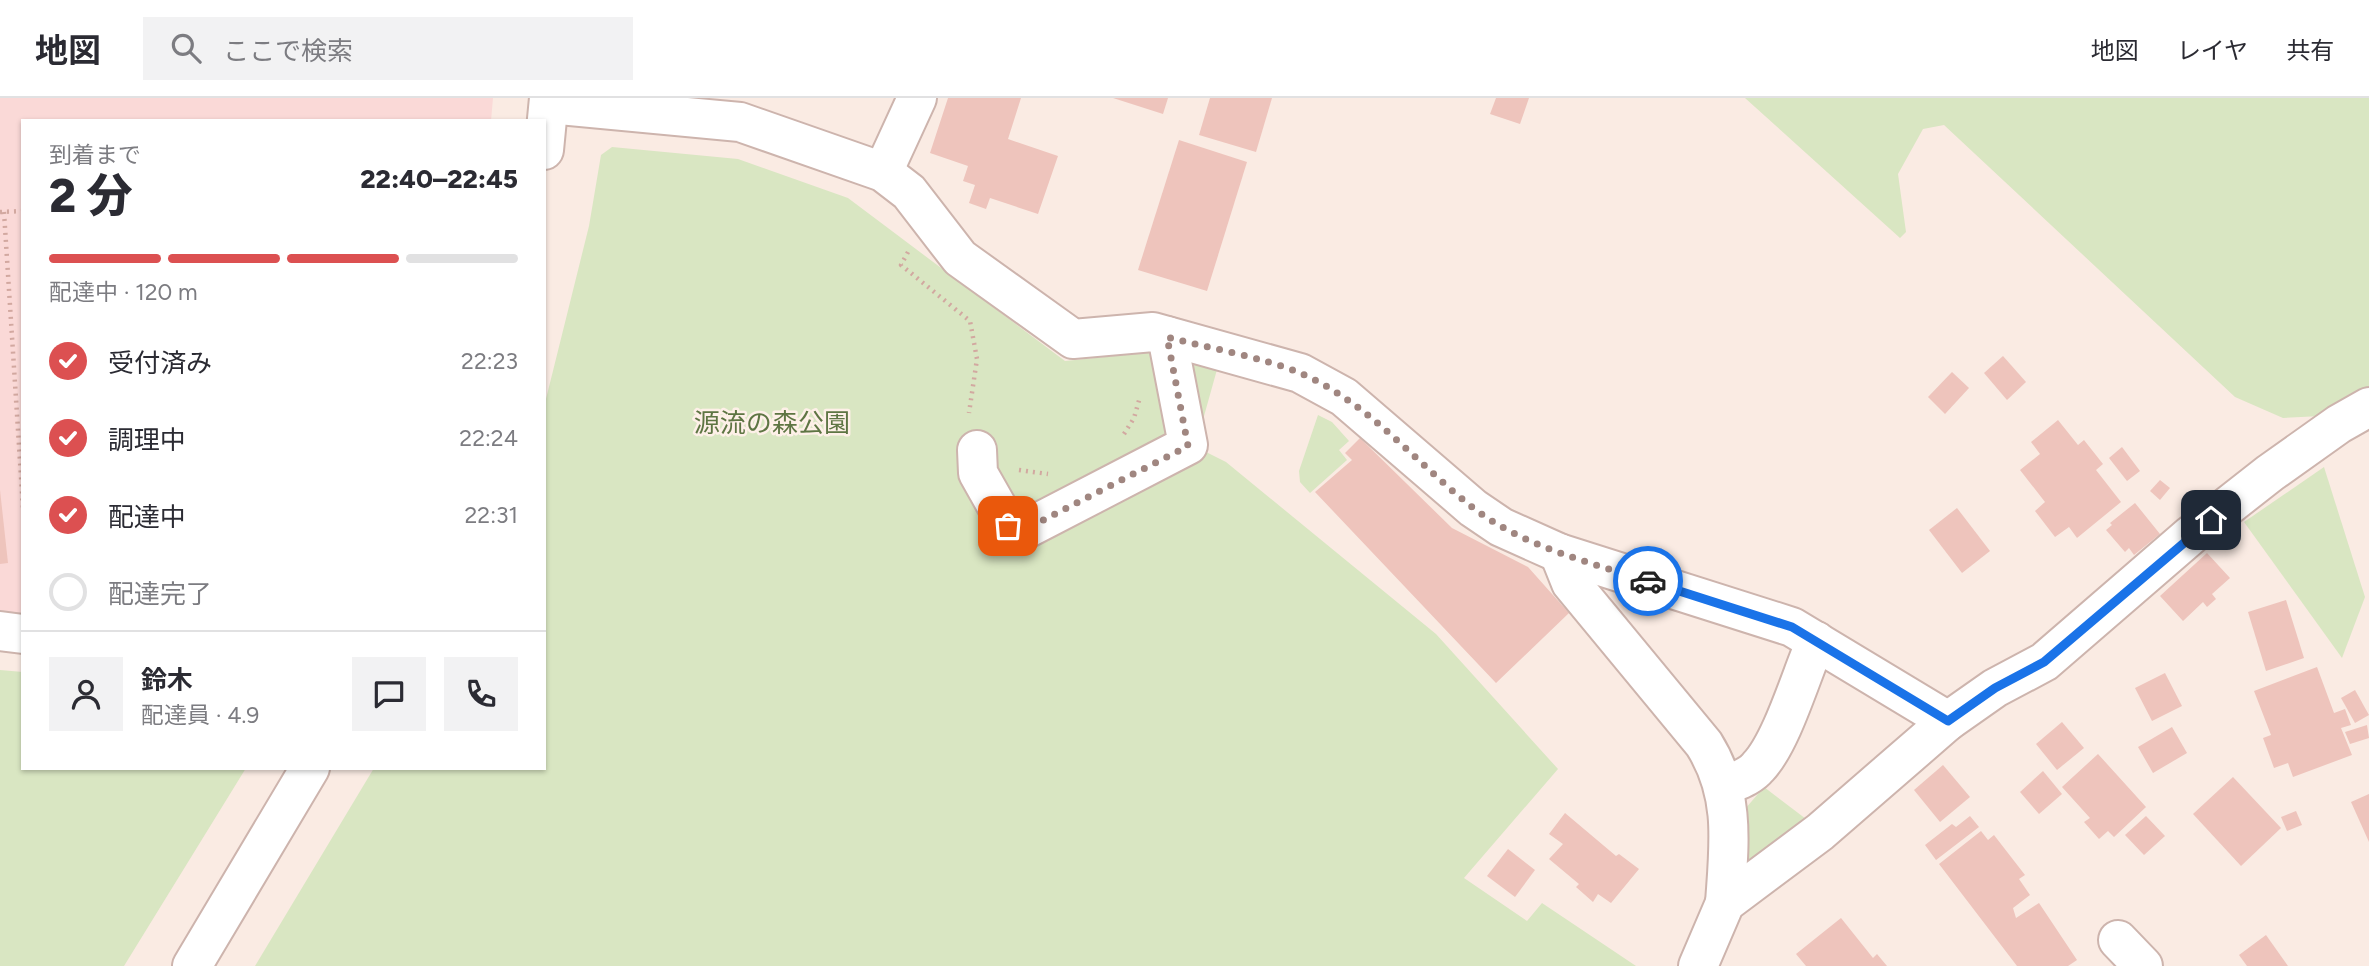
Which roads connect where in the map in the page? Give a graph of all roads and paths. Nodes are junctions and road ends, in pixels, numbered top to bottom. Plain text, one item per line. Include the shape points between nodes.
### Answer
1 (917, 98) edge
2 (549, 101) edge
3 (739, 110) edge
4 (546, 130) edge
5 (883, 173) junction
6 (21, 211) edge
7 (2, 212) edge
8 (913, 243) dead end
9 (1167, 337) junction
10 (1141, 392) dead end
11 (2369, 407) edge
12 (1118, 440) dead end
13 (977, 450) junction
14 (1056, 475) dead end
15 (21, 480) edge
16 (1559, 553) junction
17 (0, 631) edge
18 (21, 634) edge
19 (1816, 641) junction
20 (1948, 721) junction
21 (309, 770) edge
22 (1724, 786) junction
23 (1725, 903) junction
24 (192, 966) edge
25 (1698, 966) edge

1 - 5 street
2 - 3 street
2 - 4 street
3 - 5 street
5 - 9 street via 909,192 960,258 1073,339 1153,332
6 - 7 path
7 - 15 path
8 - 13 path via 901,265 970,321 977,359 968,431
9 - 13 street via 1188,446 1026,529 1008,526 978,473
9 - 16 street via 1300,373 1344,397 1473,508 1501,527
10 - 12 path via 1134,418
11 - 20 street via 2250,489 2044,662 1995,688
13 - 14 path via 1012,469
16 - 19 street via 1792,627
16 - 22 street via 1571,583 1704,744
17 - 18 street
19 - 20 street
19 - 22 street via 1774,742 1758,768
20 - 23 street via 1820,832
21 - 24 street
22 - 23 street via 1730,825
23 - 25 street

